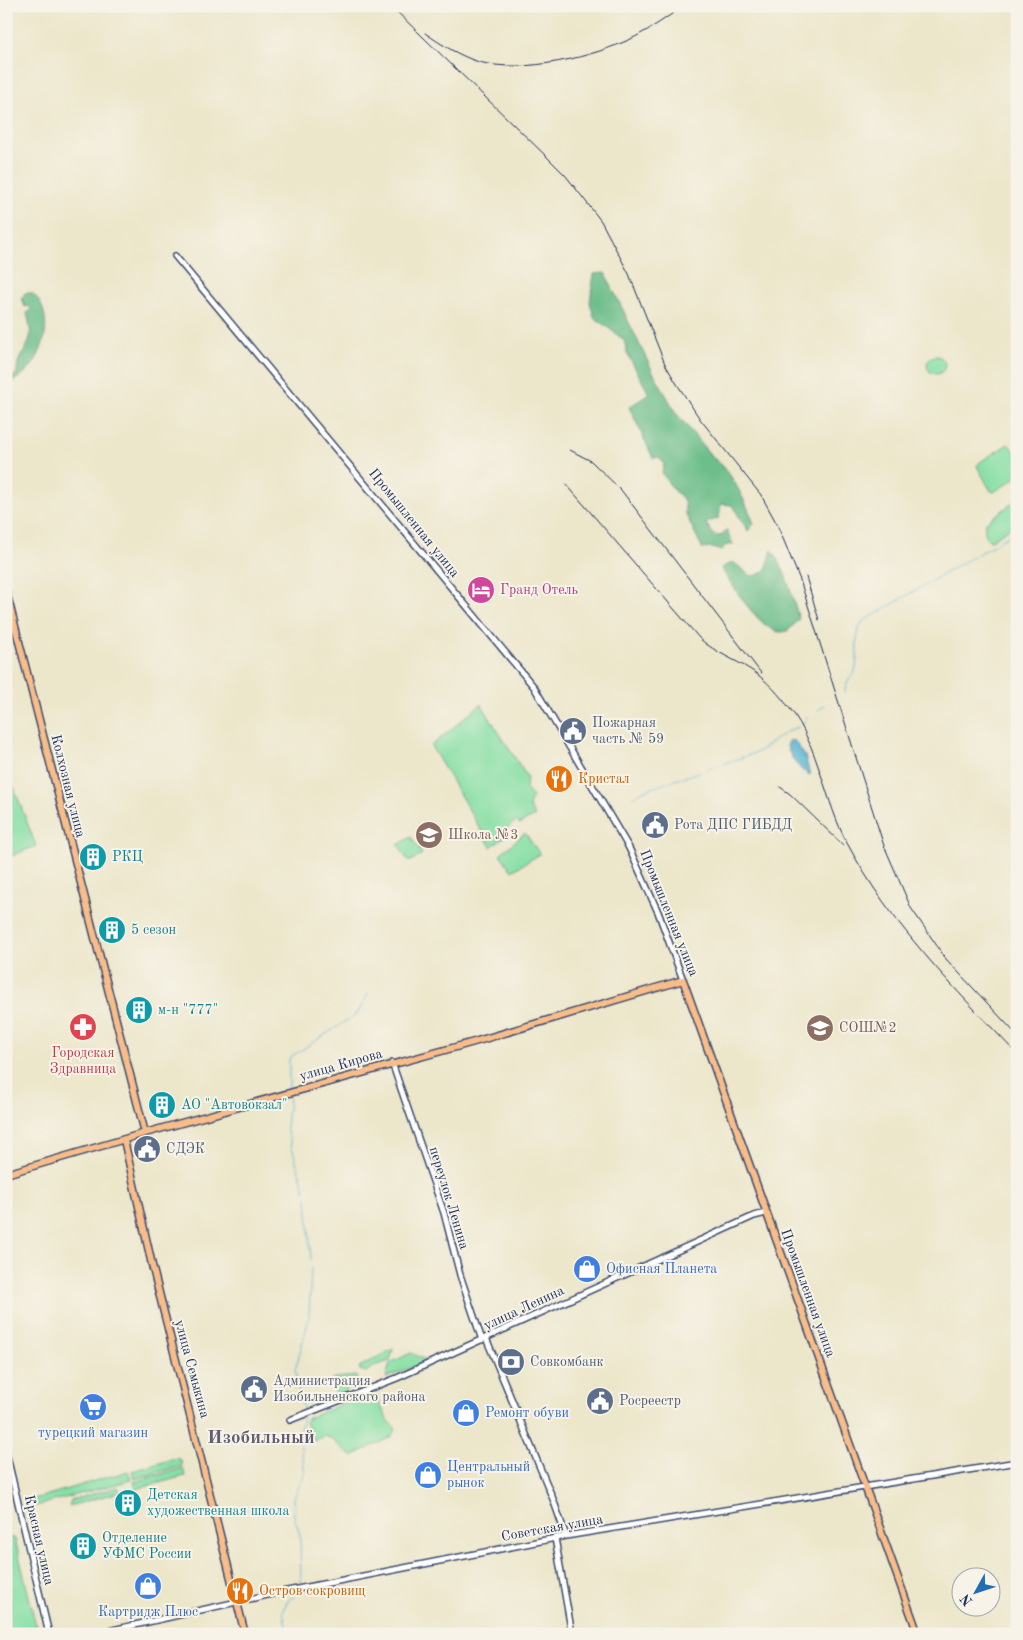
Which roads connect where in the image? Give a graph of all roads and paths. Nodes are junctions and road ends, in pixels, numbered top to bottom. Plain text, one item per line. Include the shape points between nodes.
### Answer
1 (175, 256) dead end
2 (6, 591) edge
3 (683, 980) junction
4 (392, 1064) junction
5 (145, 1133) junction
6 (124, 1140) junction
7 (6, 1174) edge
8 (766, 1213) junction
9 (484, 1339) junction
10 (290, 1420) dead end
11 (6, 1452) edge
12 (1017, 1462) edge
13 (866, 1487) junction
14 (566, 1536) junction
15 (555, 1538) junction
16 (238, 1603) junction
17 (49, 1634) edge
18 (94, 1634) edge
19 (245, 1634) edge
20 (572, 1634) edge
21 (918, 1634) edge

1 - 3 street, Промышленная улица via 534,687 629,848 658,912
2 - 5 main road, Колхозная улица
3 - 4 main road, улица Кирова
3 - 8 main road, Промышленная улица
4 - 5 main road, улица Кирова
4 - 9 street, переулок Ленина
5 - 6 main road, улица Кирова
6 - 7 main road, улица Кирова
6 - 16 main road, улица Семыкина
8 - 9 street, улица Ленина
8 - 13 main road, Промышленная улица
9 - 10 street, улица Ленина
9 - 14 street, переулок Ленина
11 - 17 street, Красная улица
12 - 13 street, Советская улица
13 - 14 street, Советская улица
13 - 21 main road, Промышленная улица
14 - 15 street, Советская улица
15 - 16 street, Советская улица via 308,1586
15 - 20 street
16 - 18 street, Советская улица
16 - 19 main road, улица Семыкина

